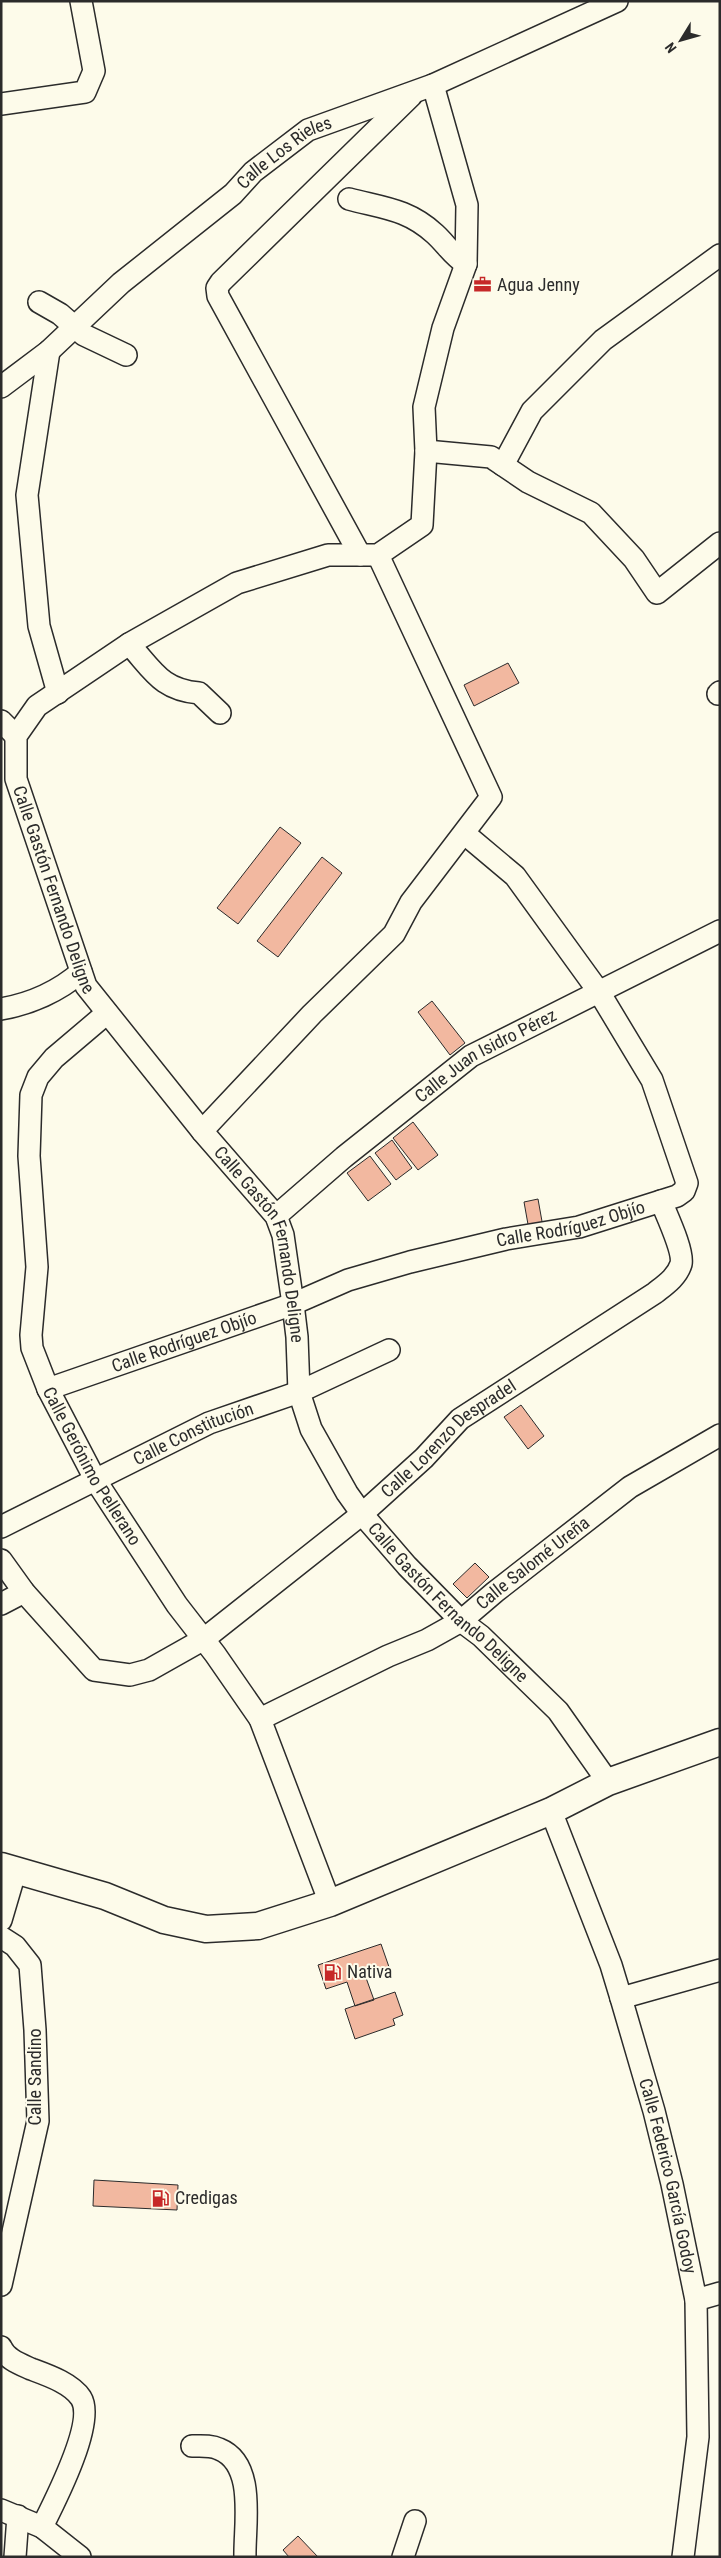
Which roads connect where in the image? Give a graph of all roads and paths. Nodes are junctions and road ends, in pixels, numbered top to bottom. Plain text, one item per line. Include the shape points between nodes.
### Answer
1 (81, 1) edge
2 (617, 1) edge
3 (425, 88) junction
4 (1, 104) edge
5 (350, 199) dead end
6 (720, 255) edge
7 (466, 264) junction
8 (39, 302) dead end
9 (76, 328) junction
10 (49, 351) junction
11 (126, 355) dead end
12 (1, 387) edge
13 (426, 452) junction
14 (503, 464) junction
15 (720, 543) edge
16 (369, 555) junction
17 (130, 644) junction
18 (58, 693) junction
19 (220, 714) dead end
20 (9, 729) edge
21 (9, 782) edge
22 (465, 834) junction
23 (720, 931) edge
24 (81, 972) junction
25 (599, 992) junction
26 (1, 1009) edge
27 (107, 1013) junction
28 (202, 1131) junction
29 (661, 1201) junction
30 (276, 1216) junction
31 (293, 1304) junction
32 (389, 1350) dead end
33 (48, 1389) junction
34 (299, 1392) junction
35 (720, 1435) edge
36 (96, 1481) junction
37 (362, 1514) junction
38 (1, 1527) edge
39 (1, 1560) edge
40 (24, 1592) junction
41 (1, 1604) edge
42 (461, 1621) junction
43 (204, 1639) junction
44 (260, 1719) junction
45 (720, 1742) edge
46 (608, 1782) junction
47 (551, 1811) junction
48 (8, 1868) edge
49 (330, 1903) junction
50 (3, 1911) edge
51 (1, 1937) edge
52 (720, 1970) edge
53 (621, 1998) junction
54 (1, 2285) edge
55 (720, 2293) edge
56 (696, 2300) junction
57 (1, 2347) edge
58 (192, 2446) dead end
59 (10, 2513) edge
60 (415, 2521) dead end
61 (42, 2527) junction
62 (15, 2557) edge
63 (80, 2557) edge
64 (245, 2557) edge
65 (403, 2557) edge
66 (683, 2557) edge

1 - 4 street via 94,71 84,92
2 - 3 street, Calle Los Rieles
3 - 7 street via 467,205
3 - 9 street, Calle Los Rieles via 308,130 253,172 233,194 122,283
3 - 16 street via 217,288 218,296
5 - 7 street via 400,211 435,234
6 - 14 street via 603,340 532,411
7 - 13 street via 443,328 424,408
8 - 9 street
9 - 10 street, Calle Los Rieles
9 - 11 street
10 - 12 street, Calle Los Rieles
10 - 18 street via 27,495 39,626
13 - 14 street via 491,457
13 - 16 street via 422,525
14 - 15 street via 528,482 591,513 634,558 657,593
16 - 17 street, Calle Gastón Fernando Deligne via 328,555 237,583
16 - 22 street via 491,793 490,801
17 - 18 street, Calle Gastón Fernando Deligne
17 - 19 street via 165,684 180,691 199,693
18 - 20 street, Calle Gastón Fernando Deligne
20 - 21 street, Calle Gastón Fernando Deligne
21 - 24 street, Calle Gastón Fernando Deligne
22 - 25 street, Calle Rodríguez Objío via 515,876
22 - 28 street via 411,902 394,934 312,1014
23 - 25 street, Calle Juan Isidro Pérez
24 - 26 street via 65,986 18,1006
24 - 27 street, Calle Gastón Fernando Deligne via 86,986
25 - 29 street, Calle Rodríguez Objío via 652,1080 687,1183 678,1196
25 - 30 street, Calle Juan Isidro Pérez via 471,1056
27 - 28 street, Calle Gastón Fernando Deligne
27 - 33 street, Calle Gerónimo Pellerano via 54,1058 38,1077 31,1095 29,1156 37,1267 31,1334 32,1348
28 - 30 street, Calle Gastón Fernando Deligne
29 - 31 street, Calle Rodríguez Objío via 579,1228 506,1239 410,1262 348,1280
29 - 37 street, Calle Lorenzo Despradel via 679,1250 681,1263 674,1278 460,1420 424,1458
30 - 31 street, Calle Gastón Fernando Deligne via 283,1235
31 - 33 street, Calle Rodríguez Objío
31 - 34 street, Calle Gastón Fernando Deligne
32 - 34 street, Calle Constitución
33 - 36 street, Calle Gerónimo Pellerano
34 - 36 street, Calle Constitución via 209,1423
34 - 37 street, Calle Gastón Fernando Deligne via 311,1429
35 - 42 street, Calle Salomé Ureña via 630,1487
36 - 38 street, Calle Constitución
36 - 43 street, Calle Gerónimo Pellerano via 177,1605
37 - 42 street, Calle Gastón Fernando Deligne
37 - 43 street, Calle Lorenzo Despradel
39 - 40 street
40 - 41 street
40 - 43 street, Calle Lorenzo Despradel via 94,1670 130,1675 150,1670
42 - 44 street, Calle Salomé Ureña
42 - 46 street, Calle Gastón Fernando Deligne via 481,1636 558,1711
43 - 44 street, Calle Gerónimo Pellerano
44 - 49 street, Calle Gerónimo Pellerano
45 - 46 main road
46 - 47 main road
47 - 49 main road
47 - 53 street, Calle Federico García Godoy
48 - 49 main road via 105,1896 164,1920 206,1929 258,1926
48 - 50 street
51 - 54 street, Calle Sandino via 15,1946 30,1966 38,2122
52 - 53 street
53 - 56 street, Calle Federico García Godoy via 670,2175
55 - 56 street
56 - 66 street, Calle Federico García Godoy via 698,2437
57 - 61 street via 3,2353 18,2363 68,2386 81,2398 84,2412 71,2464
58 - 64 street via 220,2449 232,2458 247,2492
59 - 61 street
59 - 62 street
60 - 65 street
61 - 63 street

